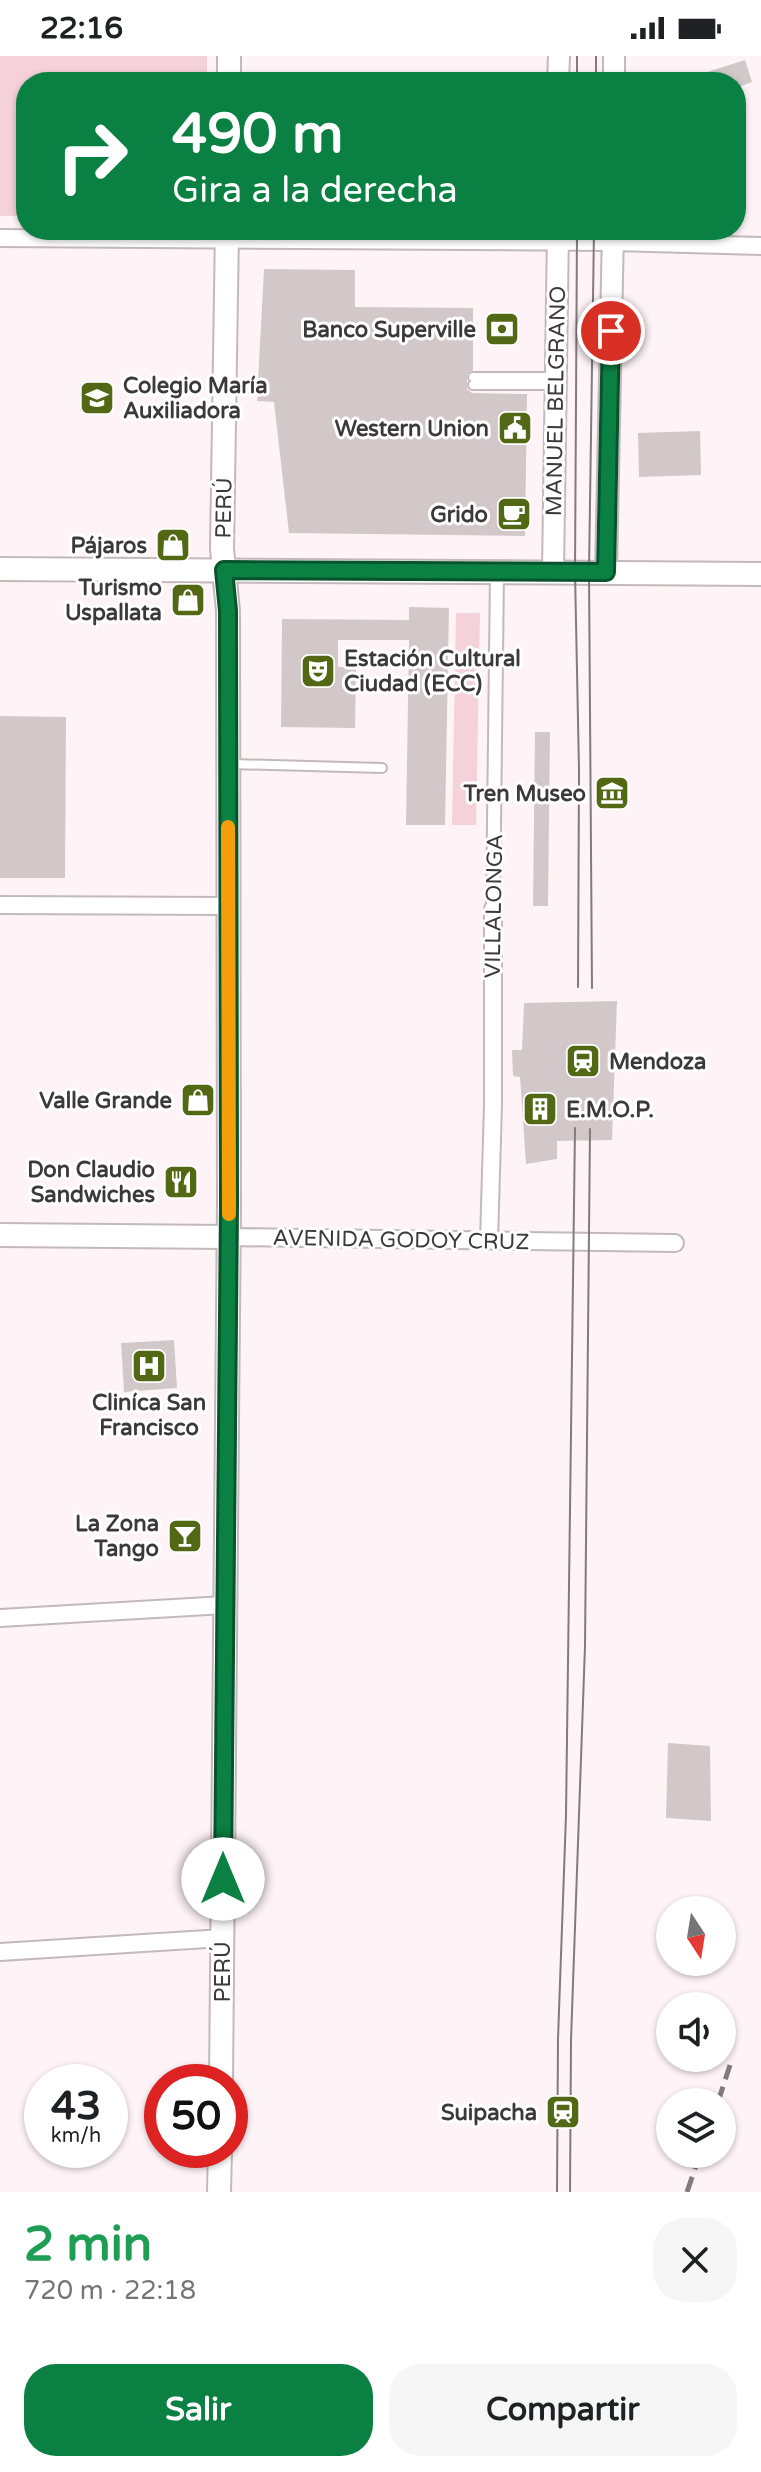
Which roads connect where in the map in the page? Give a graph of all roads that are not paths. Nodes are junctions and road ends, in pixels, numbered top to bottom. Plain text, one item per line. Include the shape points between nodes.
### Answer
1 (227, 240) edge
2 (557, 240) edge
3 (613, 240) edge
4 (672, 240) edge
5 (761, 246) edge
6 (473, 381) dead end
7 (556, 381) junction
8 (225, 388) junction
9 (258, 388) dead end
10 (0, 569) edge
11 (224, 570) junction
12 (497, 572) junction
13 (553, 572) junction
14 (606, 572) junction
15 (761, 574) edge
16 (228, 764) junction
17 (382, 768) dead end
18 (0, 905) edge
19 (227, 906) junction
20 (493, 909) joint
21 (0, 1235) edge
22 (228, 1237) junction
23 (489, 1240) junction
24 (675, 1243) dead end
25 (225, 1605) junction
26 (0, 1618) edge
27 (223, 1938) junction
28 (0, 1952) edge
29 (221, 2064) edge
30 (220, 2168) edge
31 (219, 2192) edge

1 - 8 main road, PERÚ
2 - 7 street, MANUEL BELGRANO
3 - 14 street
4 - 5 street
6 - 7 lane
7 - 13 street, MANUEL BELGRANO
8 - 9 lane
8 - 11 main road, PERÚ
10 - 11 main road
11 - 12 main road
11 - 16 main road, PERÚ
12 - 13 main road
12 - 20 street, VILLALONGA
13 - 14 main road
14 - 15 main road
16 - 17 lane
16 - 19 main road, PERÚ
18 - 19 street
19 - 22 main road, PERÚ
20 - 23 street, VILLALONGA
21 - 22 main road
22 - 23 street, AVENIDA GODOY CRUZ
22 - 25 main road, PERÚ
23 - 24 street, AVENIDA GODOY CRUZ
25 - 26 street
25 - 27 main road, PERÚ
27 - 28 street
27 - 29 main road, PERÚ
30 - 31 main road

